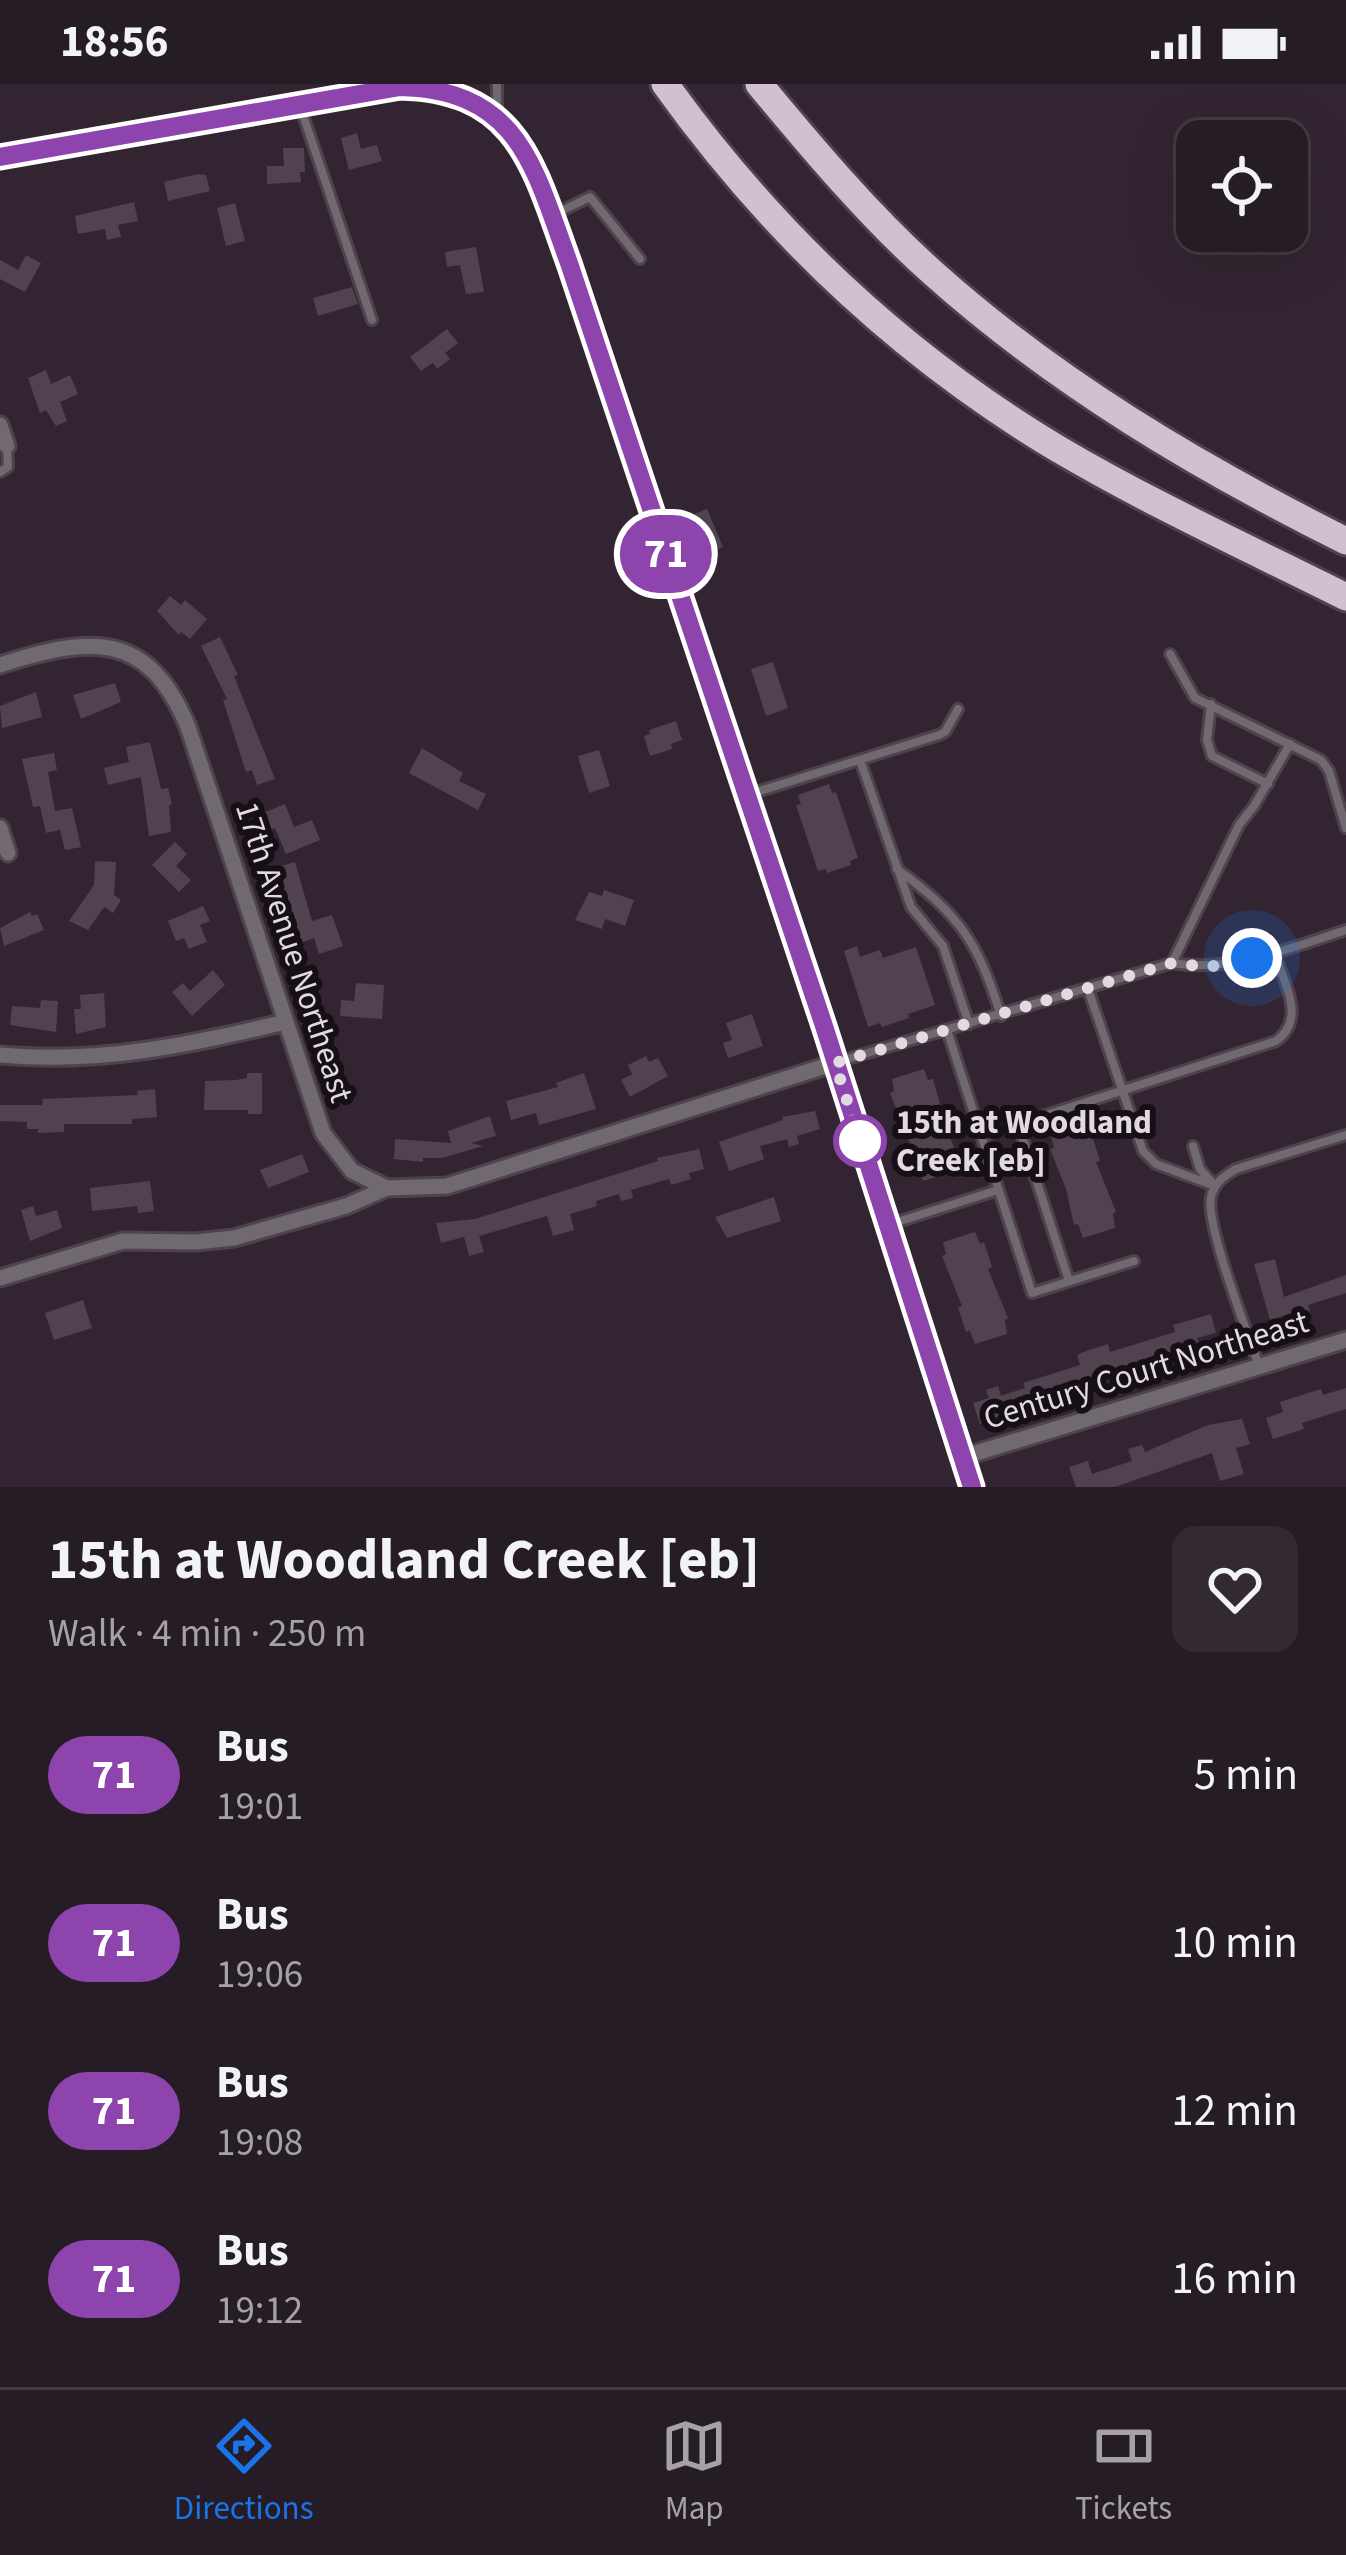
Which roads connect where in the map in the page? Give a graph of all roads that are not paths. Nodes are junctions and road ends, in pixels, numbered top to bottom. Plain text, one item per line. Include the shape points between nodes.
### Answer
1 (497, 84) edge
2 (665, 84) edge
3 (759, 84) edge
4 (299, 104) junction
5 (497, 117) junction
6 (0, 157) edge
7 (551, 216) junction
8 (640, 259) dead end
9 (372, 320) dead end
10 (0, 425) edge
11 (7, 446) joint
12 (0, 472) edge
13 (1346, 541) edge
14 (1346, 597) edge
15 (1170, 654) dead end
16 (0, 665) edge
17 (1210, 704) junction
18 (958, 710) dead end
19 (1290, 744) junction
20 (860, 760) junction
21 (1268, 784) junction
22 (746, 795) junction
23 (1346, 828) edge
24 (0, 829) edge
25 (8, 853) dead end
26 (896, 868) junction
27 (1346, 930) edge
28 (1274, 953) junction
29 (1172, 963) junction
30 (1088, 989) junction
31 (1001, 1016) junction
32 (286, 1022) junction
33 (969, 1024) junction
34 (947, 1030) junction
35 (0, 1054) edge
36 (835, 1063) junction
37 (1121, 1091) junction
38 (1018, 1124) junction
39 (1346, 1135) edge
40 (981, 1136) junction
41 (1193, 1146) dead end
42 (1215, 1186) junction
43 (387, 1188) junction
44 (998, 1190) junction
45 (887, 1225) junction
46 (1133, 1261) dead end
47 (0, 1278) edge
48 (1069, 1281) junction
49 (1346, 1340) edge
50 (1259, 1368) junction
51 (963, 1456) junction
52 (972, 1487) edge

1 - 5 lane
2 - 14 highway via 798,244 936,366 1105,476
3 - 13 highway via 871,210 979,310 1154,438
4 - 5 street via 424,88 465,97
4 - 6 street
4 - 9 lane
5 - 7 street via 535,173
7 - 8 lane via 590,197
7 - 22 street
10 - 11 street
11 - 12 lane via 8,466
15 - 17 lane via 1190,692
16 - 32 street, 17th Avenue Northeast via 70,645 104,646 144,663 167,685
17 - 19 lane
17 - 21 lane via 1211,756
18 - 20 lane via 945,732
19 - 21 lane
19 - 23 lane via 1329,770
20 - 22 lane
20 - 26 lane
21 - 29 lane via 1239,825
22 - 36 street
24 - 25 street
26 - 31 lane via 958,919
26 - 33 lane via 911,907 943,946
27 - 28 lane
28 - 29 lane via 1208,967
28 - 37 lane via 1293,1016 1288,1033
29 - 30 lane
30 - 31 lane
30 - 37 lane
31 - 33 lane
32 - 35 street via 132,1054
32 - 43 street, 17th Avenue Northeast via 327,1142 352,1171
33 - 34 lane
34 - 36 lane
34 - 40 lane
36 - 43 street via 447,1186
36 - 45 street
37 - 38 lane
37 - 42 lane via 1143,1151 1156,1164
38 - 40 lane
38 - 48 lane
39 - 42 lane via 1236,1169
40 - 44 lane
41 - 42 lane
42 - 50 lane via 1212,1219
43 - 47 street via 265,1231 196,1242 123,1241
44 - 45 lane
44 - 48 lane via 1032,1293
45 - 51 street
46 - 48 lane
49 - 50 street, Century Court Northeast
50 - 51 street, Century Court Northeast
51 - 52 street

